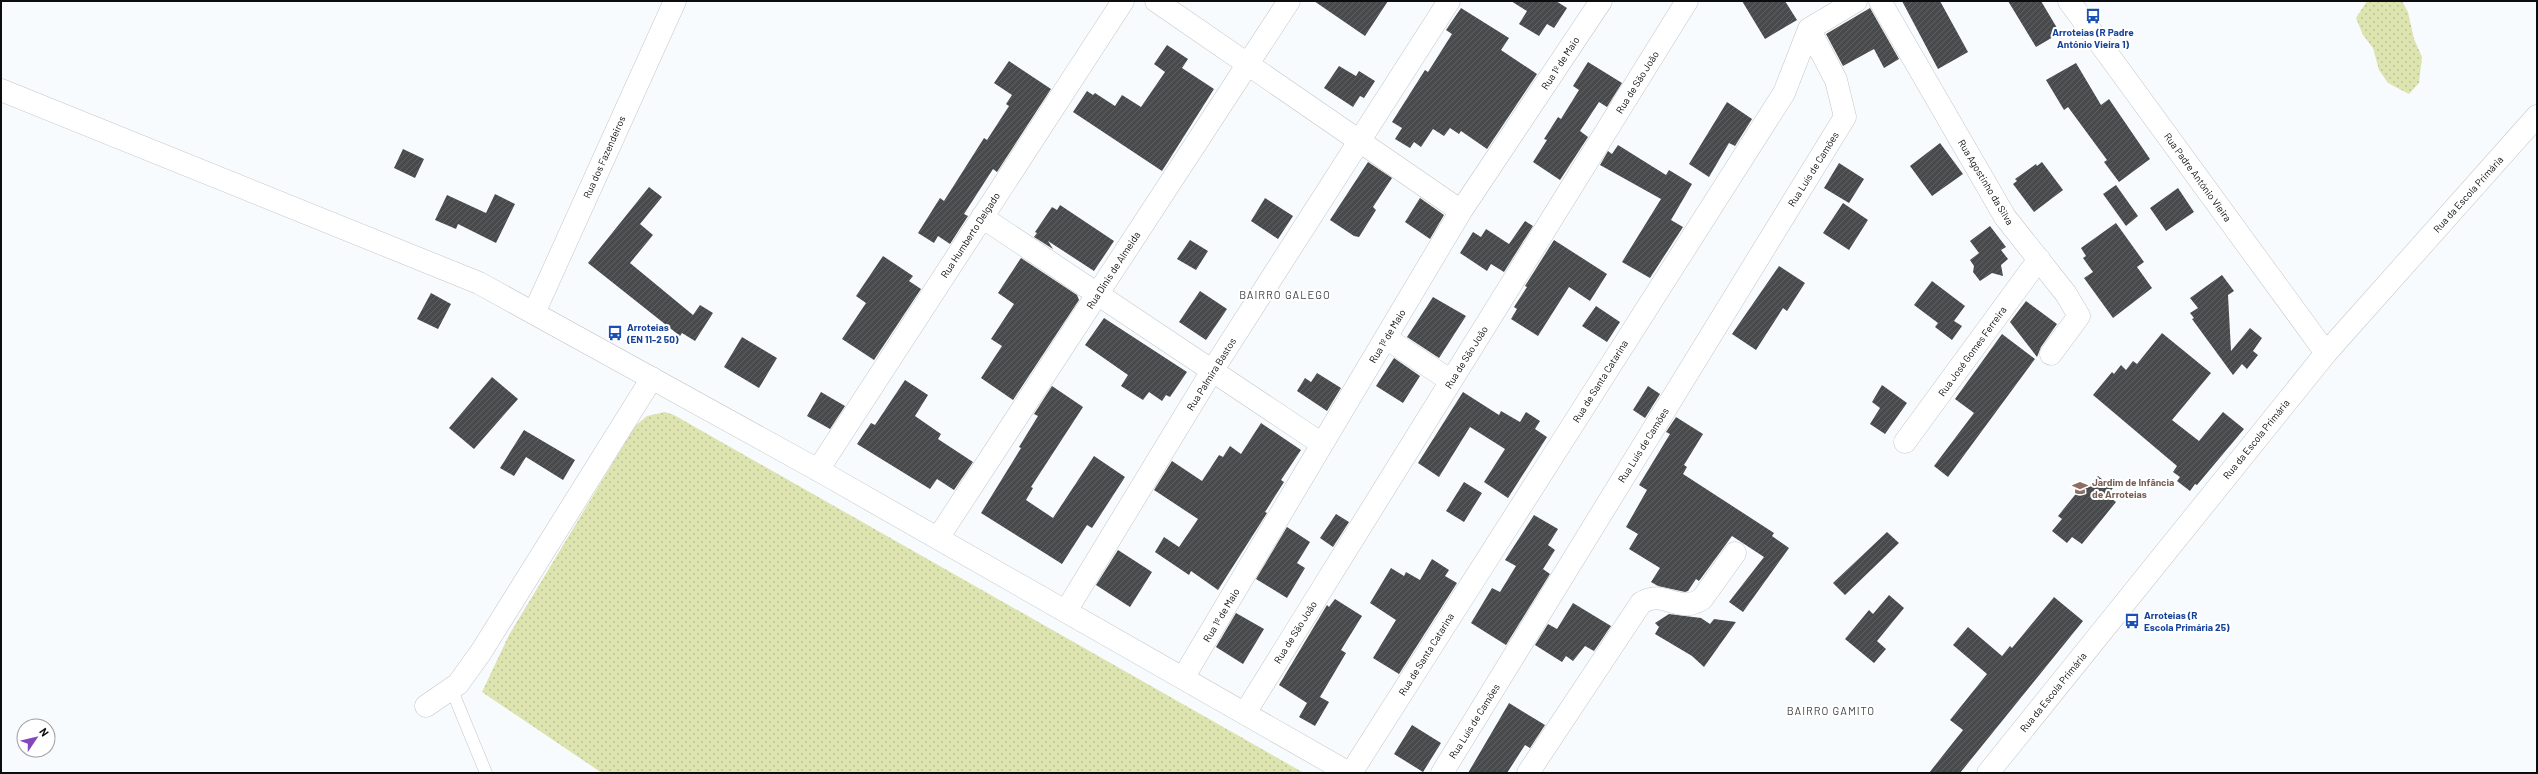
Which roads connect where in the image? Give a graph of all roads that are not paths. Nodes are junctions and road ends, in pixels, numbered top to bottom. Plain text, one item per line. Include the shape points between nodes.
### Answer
1 (675, 1) edge
2 (1123, 1) edge
3 (1156, 1) edge
4 (1288, 1) edge
5 (1449, 1) edge
6 (1600, 1) edge
7 (1687, 1) edge
8 (1856, 1) edge
9 (1880, 1) edge
10 (2069, 1) edge
11 (1809, 29) junction
12 (1248, 64) junction
13 (1, 90) edge
14 (2537, 116) edge
15 (1360, 140) junction
16 (1461, 211) junction
17 (982, 217) junction
18 (2038, 260) junction
19 (1097, 294) junction
20 (534, 313) junction
21 (1386, 338) junction
22 (2326, 353) junction
23 (2051, 354) dead end
24 (1212, 371) junction
25 (652, 378) junction
26 (1451, 381) junction
27 (1905, 442) dead end
28 (1322, 444) junction
29 (818, 470) junction
30 (938, 538) junction
31 (1736, 553) dead end
32 (1066, 611) junction
33 (1184, 678) junction
34 (451, 688) junction
35 (426, 706) dead end
36 (1245, 713) junction
37 (486, 773) edge
38 (1350, 773) edge
39 (1442, 773) edge
40 (1528, 773) edge
41 (1988, 773) edge

1 - 20 street, Rua dos Fazendeiros
2 - 17 street, Rua Humberto Delgado
3 - 12 street
4 - 12 street, Rua Dinis de Almeida
5 - 15 street, Rua Palmira Bastos
6 - 16 street, Rua 1º de Maio
7 - 26 street, Rua de São João
8 - 11 street
9 - 18 street, Rua Agostinho da Silva via 2005,217
10 - 22 street, Rua Padre António Vieira
11 - 38 street, Rua de Santa Catarina via 1784,93
11 - 39 street, Rua Luís de Camões via 1836,80 1845,117
12 - 15 street
12 - 19 street, Rua Dinis de Almeida
13 - 20 street via 479,283
14 - 22 street, Rua da Escola Primária
15 - 16 street
15 - 24 street, Rua Palmira Bastos
16 - 21 street, Rua 1º de Maio
17 - 19 street
17 - 29 street, Rua Humberto Delgado
18 - 23 street, Rua Agostinho da Silva via 2079,316
18 - 27 street, Rua José Gomes Ferreira
19 - 24 street
19 - 30 street, Rua Dinis de Almeida
20 - 25 street
21 - 26 street
21 - 28 street, Rua 1º de Maio
22 - 41 street, Rua da Escola Primária
24 - 28 street
24 - 32 street, Rua Palmira Bastos
25 - 29 street
25 - 34 street via 481,652 458,684
26 - 36 street, Rua de São João
28 - 33 street, Rua 1º de Maio
29 - 30 street
30 - 32 street
31 - 40 street via 1702,598 1695,603 1687,606 1655,597 1641,603
32 - 33 street
33 - 36 street
34 - 35 street
34 - 37 lane
36 - 38 street

